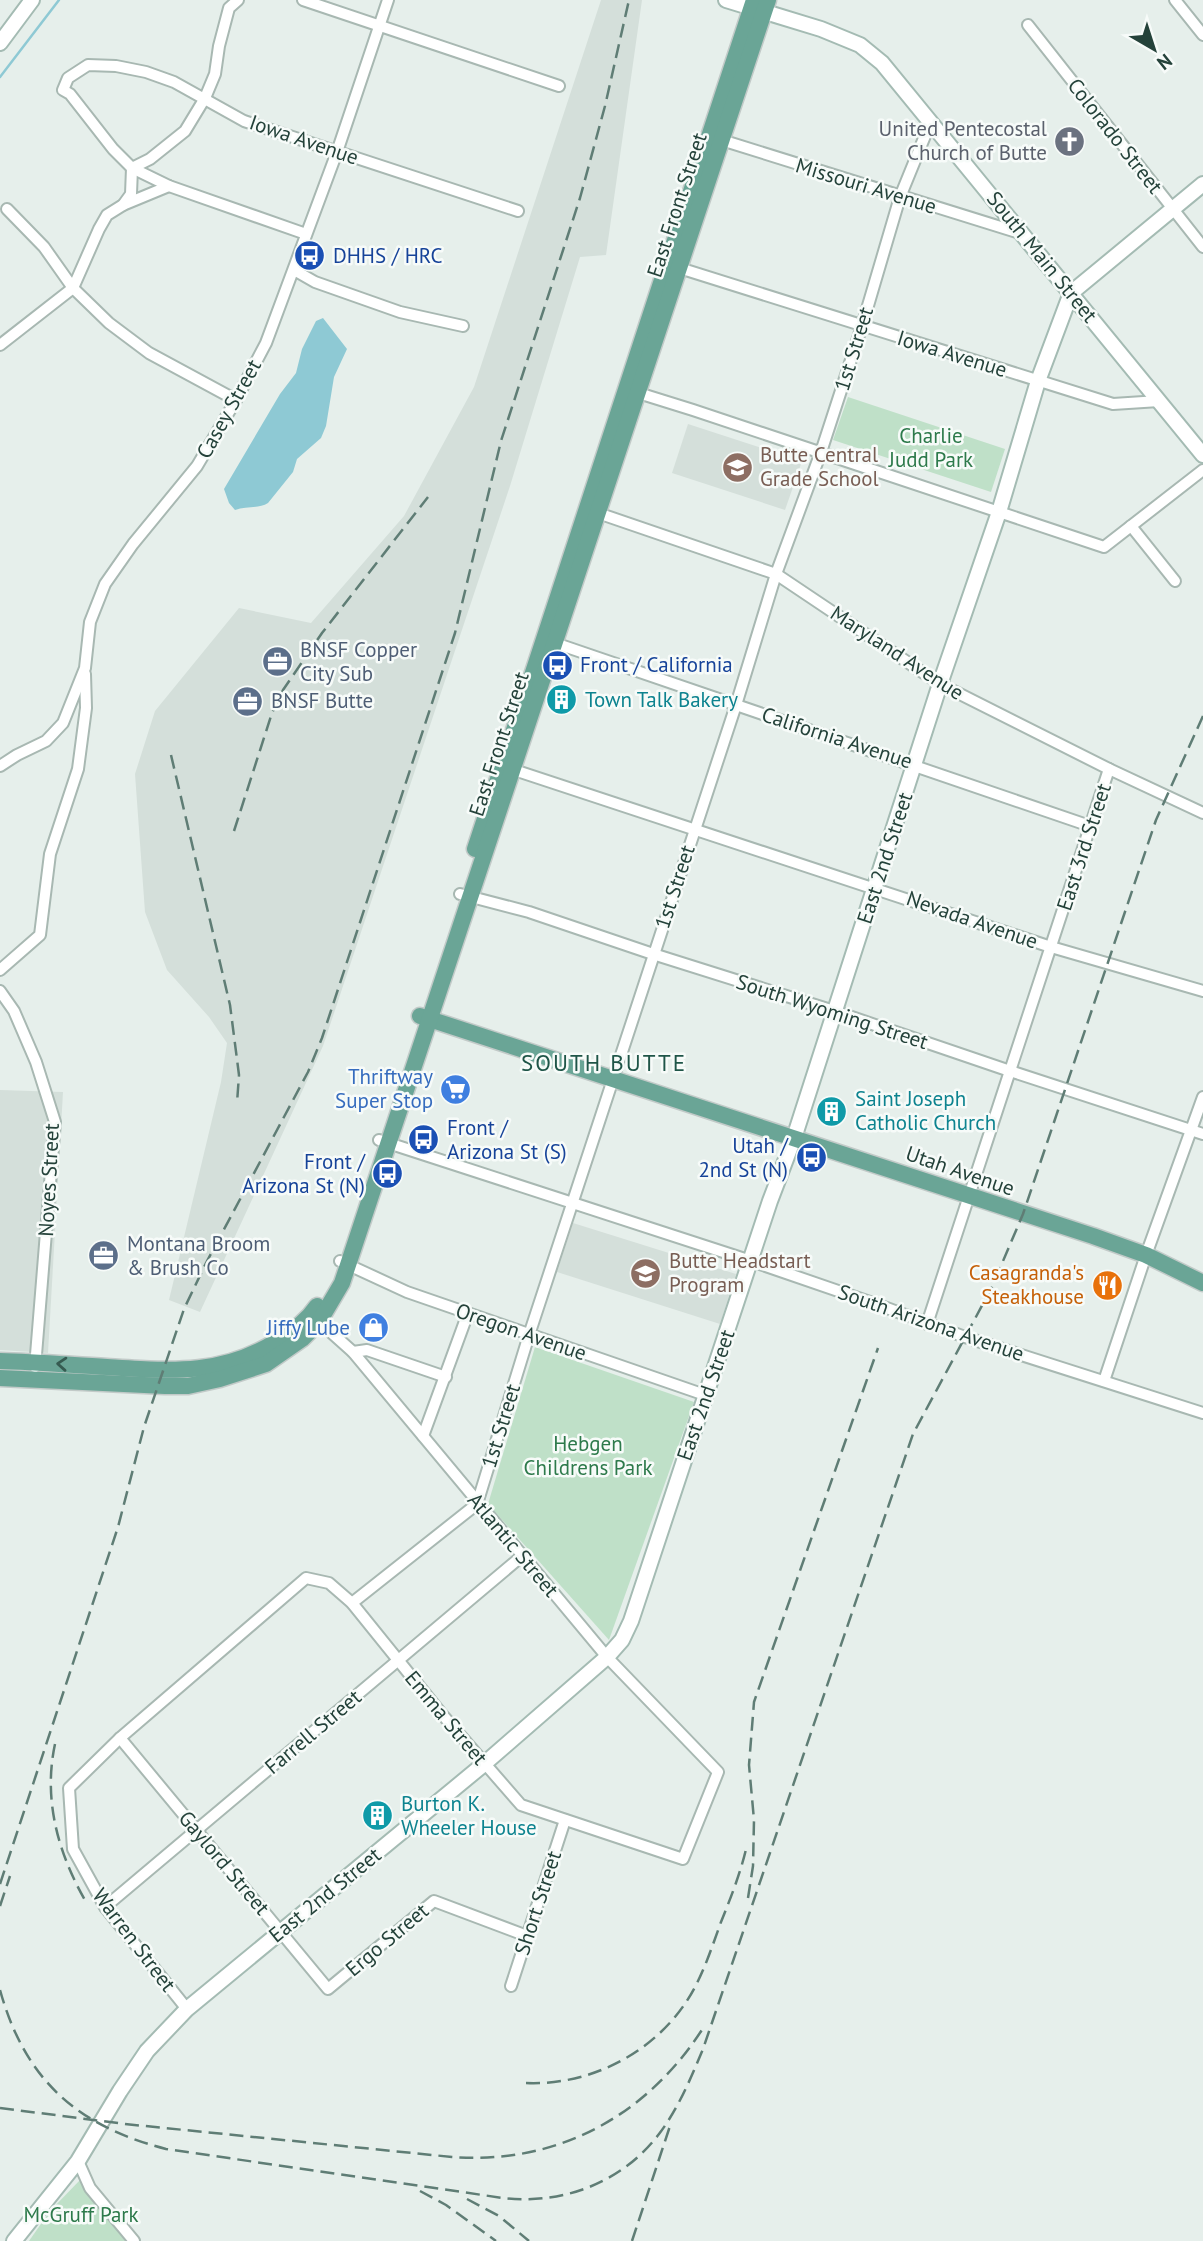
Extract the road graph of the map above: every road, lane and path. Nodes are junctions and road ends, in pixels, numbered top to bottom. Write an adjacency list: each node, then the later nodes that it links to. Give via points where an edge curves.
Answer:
1 (32, 0): 11 (street)
2 (238, 0): 13 (street, via 229,8)
3 (303, 0): 8 (street)
4 (388, 0): 8 (street, Casey Street)
5 (726, 0): 7 (street, South Main Street)
6 (1175, 0): 10 (street)
7 (759, 5): 14 (street, South Main Street, via 860,45 882,63); 15 (main road, East Front Street)
8 (380, 25): 12 (street); 16 (street, Casey Street)
9 (1028, 25): 23 (street, Colorado Street)
10 (1203, 35)
11 (0, 43)
12 (559, 86)
13 (205, 98): 16 (street, Iowa Avenue, via 244,121); 17 (street, via 185,131); 17 (street, Iowa Avenue, via 174,82 116,66 88,65 68,78 63,90)
14 (931, 121): 20 (street, 1st Street); 26 (street, South Main Street)
15 (715, 138): 20 (street, Missouri Avenue); 28 (main road, East Front Street)
16 (337, 152): 24 (street, Iowa Avenue); 25 (street, Casey Street)
17 (132, 168): 19 (street); 21 (street, via 131,194)
18 (1203, 184): 23 (street)
19 (169, 186): 21 (street); 25 (street)
20 (900, 197): 26 (street, Missouri Avenue); 33 (street, 1st Street)
21 (123, 205): 30 (street, via 107,215)
22 (7, 209): 30 (street, via 44,247)
23 (1172, 209): 27 (street, Colorado Street); 31 (street)
24 (518, 211)
25 (306, 234): 29 (street, Casey Street)
26 (1023, 234): 31 (street, South Main Street)
27 (1203, 247)
28 (673, 266): 33 (street, Iowa Avenue); 36 (main road, East Front Street)
29 (294, 270): 32 (street, via 400,312); 37 (street, Casey Street, via 266,343)
30 (74, 288): 34 (street); 37 (street, via 109,323 149,353)
31 (1071, 293): 35 (street, East 2nd Street); 38 (street, South Main Street)
32 (463, 326)
33 (862, 326): 35 (street, Iowa Avenue); 39 (street, 1st Street)
34 (0, 345)
35 (1038, 381): 38 (street, Iowa Avenue, via 1114,404); 43 (street, East 2nd Street)
36 (632, 391): 39 (street); 42 (main road, East Front Street)
37 (236, 400): 48 (street, Casey Street, via 197,466 106,584 90,622)
38 (1159, 401): 40 (street, South Main Street)
39 (821, 452): 43 (street); 45 (street, 1st Street)
40 (1203, 455)
41 (1203, 470): 44 (street)
42 (592, 511): 45 (street, Maryland Avenue); 47 (main road, East Front Street)
43 (999, 512): 44 (street, via 1104,547); 49 (street, East 2nd Street)
44 (1131, 526): 46 (street)
45 (776, 574): 49 (street, Maryland Avenue); 50 (street, 1st Street)
46 (1175, 580)
47 (549, 641): 50 (street, California Avenue); 53 (main road, East Front Street)
48 (85, 668): 52 (street, Casey Street, via 63,723 46,741); 62 (street, via 86,708 78,769 50,854 40,935)
49 (940, 684): 51 (street, East 2nd Street); 54 (street, Maryland Avenue)
50 (736, 705): 51 (street, California Avenue); 57 (street, 1st Street)
51 (916, 765): 56 (street, California Avenue); 58 (street, East 2nd Street)
52 (0, 766)
53 (508, 768): 57 (street, Nevada Avenue); 59 (main road, East Front Street)
54 (1109, 769): 55 (street, Maryland Avenue); 56 (street, East 3rd Street)
55 (1203, 813)
56 (1090, 826): 60 (street, East 3rd Street)
57 (694, 830): 58 (street, Nevada Avenue); 61 (street, 1st Street)
58 (875, 888): 60 (street, Nevada Avenue); 65 (street, East 2nd Street)
59 (465, 896): 61 (street, South Wyoming Street, via 529,912); 66 (main road, East Front Street)
60 (1051, 947): 64 (street, Nevada Avenue); 67 (street, East 3rd Street)
61 (653, 954): 65 (street, South Wyoming Street); 68 (street, 1st Street)
62 (0, 970)
63 (0, 991): 86 (street, Noyes Street, via 36,1062 55,1122)
64 (1203, 991)
65 (834, 1011): 67 (street, South Wyoming Street); 72 (street, East 2nd Street)
66 (425, 1018): 68 (main road, Utah Avenue); 73 (main road, East Front Street)
67 (1010, 1071): 70 (street, South Wyoming Street); 74 (street, East 3rd Street)
68 (613, 1079): 72 (main road, Utah Avenue); 75 (street, 1st Street)
69 (1203, 1097): 70 (street)
70 (1191, 1130): 71 (street, South Wyoming Street); 76 (street)
71 (1203, 1134)
72 (794, 1138): 74 (main road, Utah Avenue); 77 (street, East 2nd Street)
73 (384, 1142): 75 (street, South Arizona Avenue); 78 (main road, East Front Street)
74 (970, 1196): 76 (main road, Utah Avenue); 82 (street, East 3rd Street)
75 (572, 1202): 77 (street, South Arizona Avenue); 83 (street, 1st Street)
76 (1146, 1255): 79 (main road, Utah Avenue); 91 (street)
77 (751, 1261): 82 (street, South Arizona Avenue); 93 (street, East 2nd Street)
78 (344, 1263): 80 (street, Oregon Avenue); 81 (main road, East Front Street, via 332,1303)
79 (1203, 1283)
80 (468, 1313): 83 (street, Oregon Avenue); 88 (street)
81 (315, 1318): 84 (street, Atlantic Street); 87 (main road, East Front Street, via 260,1352 218,1367); 92 (main road, East Front Street, via 302,1339 266,1364 220,1379 188,1386)
82 (927, 1324): 91 (street, South Arizona Avenue)
83 (529, 1335): 93 (street, Oregon Avenue); 96 (street, 1st Street)
84 (353, 1352): 88 (street, via 367,1350); 95 (street, Atlantic Street)
85 (0, 1361): 86 (main road)
86 (36, 1362): 87 (main road, one-way to 86); 90 (street, Noyes Street)
87 (154, 1370): 92 (main road, via 101,1374)
88 (446, 1377): 95 (street)
89 (0, 1378): 90 (main road, East Front Street)
90 (34, 1380): 92 (main road, East Front Street)
91 (1104, 1381): 94 (street, South Arizona Avenue)
92 (93, 1384)
93 (705, 1395): 99 (street, East 2nd Street, via 631,1621)
94 (1203, 1413)
95 (423, 1436): 96 (street, Atlantic Street)
96 (477, 1504): 97 (street, Atlantic Street); 98 (street)
97 (522, 1556): 99 (street, Atlantic Street); 100 (street, Farrell Street)
98 (352, 1603): 100 (street, Emma Street); 101 (street, Emma Street, via 329,1583 306,1578)
99 (607, 1657): 102 (street, East 2nd Street); 105 (street, Atlantic Street, via 718,1772)
100 (398, 1660): 102 (street, Emma Street); 104 (street, Farrell Street)
101 (120, 1738): 104 (street, Gaylord Street); 106 (street, Warren Street, via 69,1788 73,1849)
102 (484, 1764): 103 (street, Emma Street, via 521,1805); 107 (street, East 2nd Street)
103 (565, 1820): 105 (street, Emma Street); 108 (street, Short Street)
104 (196, 1830): 106 (street, Farrell Street); 107 (street, Gaylord Street)
105 (683, 1859)
106 (105, 1907): 111 (street, Warren Street)
107 (280, 1932): 110 (street, Gaylord Street); 111 (street, East 2nd Street)
108 (527, 1936): 109 (street, Short Street); 110 (street, Ergo Street, via 433,1901)
109 (511, 1986)
110 (328, 1989)
111 (187, 2008): 112 (street, East 2nd Street, via 147,2050)
112 (78, 2161): 113 (street, East 2nd Street); 114 (street, via 90,2188)
113 (14, 2241)
114 (134, 2241)

